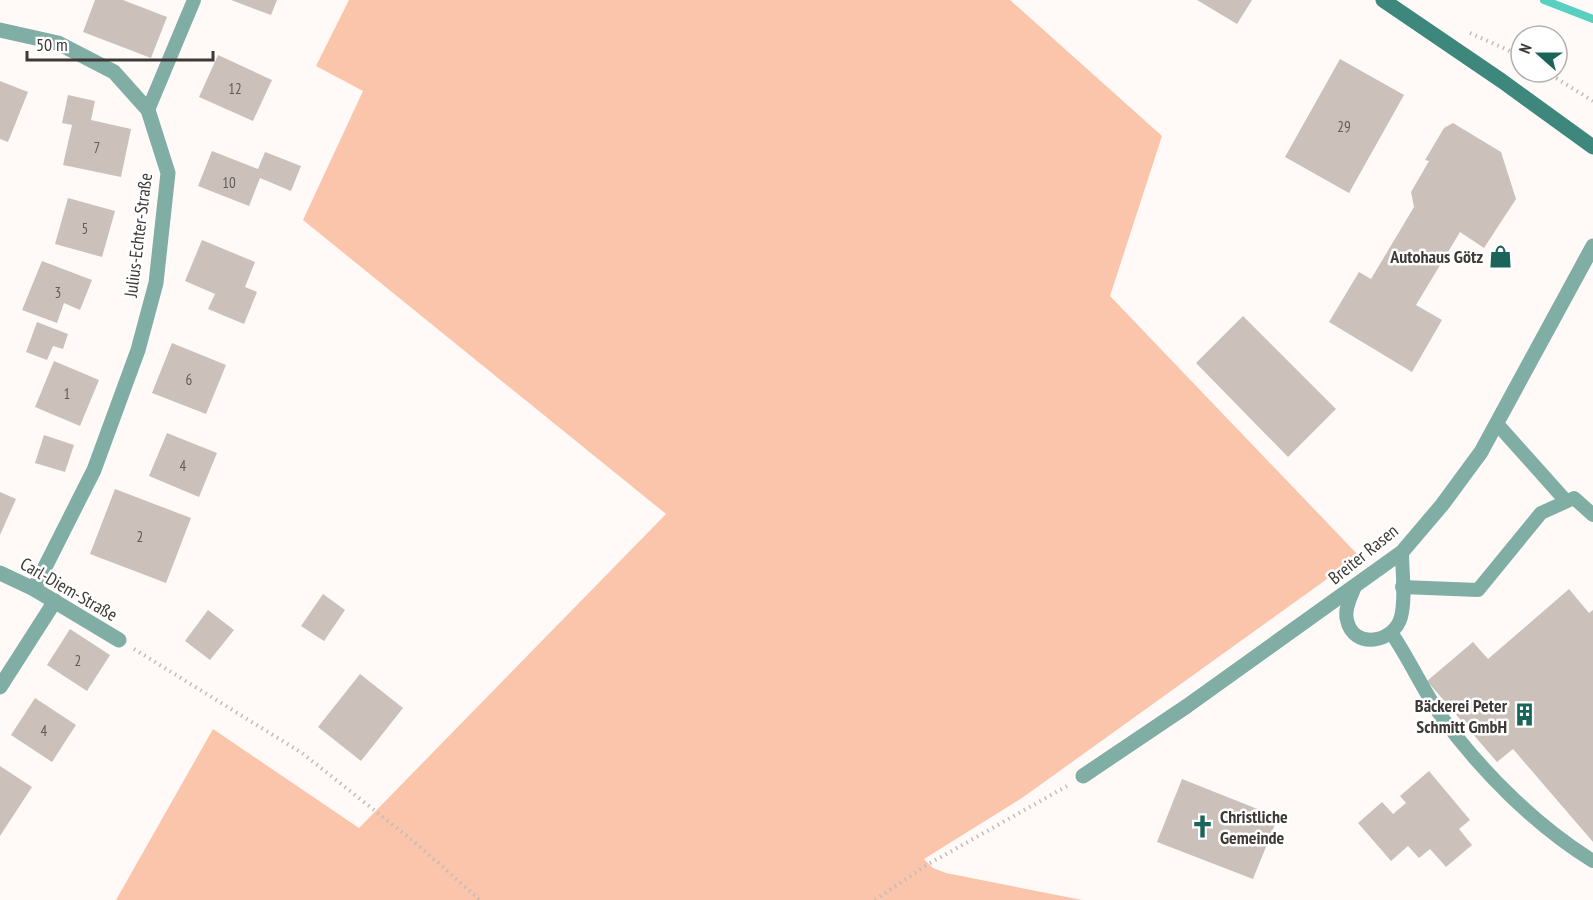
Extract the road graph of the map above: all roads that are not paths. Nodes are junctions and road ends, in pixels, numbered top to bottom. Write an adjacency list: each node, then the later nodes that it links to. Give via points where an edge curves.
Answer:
1 (194, 0): 4 (lane)
2 (1383, 0): 5 (street)
3 (0, 30): 4 (street, Julius-Echter-Straße, via 58,43 114,72)
4 (148, 110): 13 (street, Julius-Echter-Straße, via 168,173 156,283 138,350 94,471)
5 (1593, 147)
6 (1593, 246): 7 (street, Breiter Rasen)
7 (1498, 425): 8 (lane); 10 (street, Breiter Rasen, via 1442,505)
8 (1566, 501): 9 (lane, via 1574,498); 12 (lane, via 1541,513 1478,590)
9 (1593, 515)
10 (1402, 552): 12 (lane); 14 (street, Breiter Rasen)
11 (0, 573): 13 (street, Carl-Diem-Straße)
12 (1402, 587): 16 (lane, via 1400,620)
13 (34, 589): 15 (street, Carl-Diem-Straße)
14 (1354, 589): 16 (lane, via 1346,620 1351,631 1377,641); 19 (street, Breiter Rasen)
15 (55, 602): 17 (street, Carl-Diem-Straße); 18 (street)
16 (1392, 634): 20 (lane, via 1442,717 1498,782 1565,843)
17 (119, 640)
18 (0, 687)
19 (1083, 776)
20 (1593, 861)

